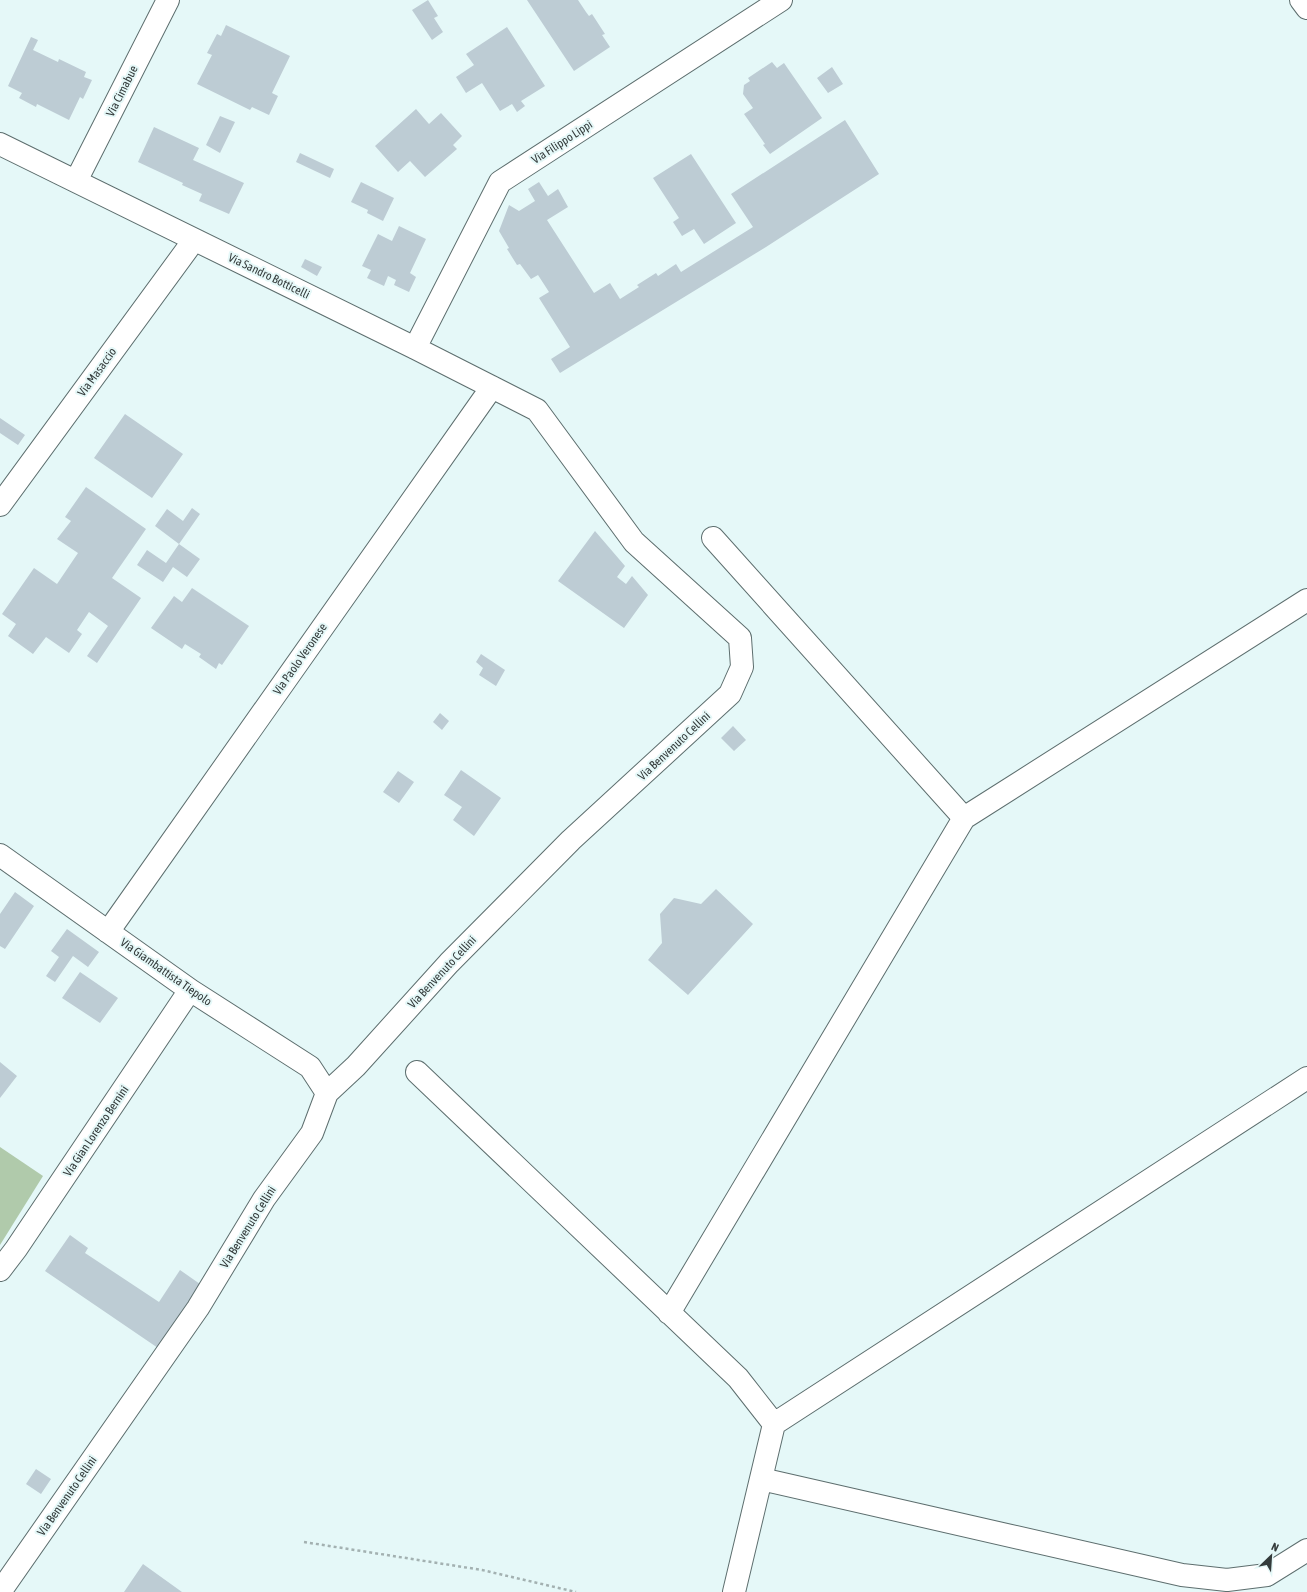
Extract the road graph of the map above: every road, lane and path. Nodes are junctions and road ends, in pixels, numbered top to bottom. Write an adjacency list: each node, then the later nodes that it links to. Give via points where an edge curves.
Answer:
1 (168, 0): 6 (street, Via Cimabue)
2 (781, 0): 8 (street, Via Filippo Lippi, via 500,182)
3 (1301, 0): 4 (street)
4 (1307, 8)
5 (0, 144): 6 (street, Via Sandro Botticelli)
6 (76, 181): 7 (street, Via Sandro Botticelli)
7 (194, 240): 8 (street, Via Sandro Botticelli); 11 (street, Via Masaccio)
8 (415, 348): 9 (street, Via Sandro Botticelli)
9 (492, 387): 10 (street, Via Sandro Botticelli); 16 (street, Via Paolo Veronese)
10 (537, 410): 20 (street, Via Benvenuto Cellini, via 634,542 740,638 742,667 730,694 570,840 449,963 356,1066)
11 (0, 505)
12 (713, 538): 14 (street)
13 (1307, 600): 14 (street)
14 (964, 818): 22 (street)
15 (0, 855): 16 (street, Via Giambattista Tiepolo)
16 (108, 932): 17 (street, Via Giambattista Tiepolo)
17 (190, 990): 20 (street, Via Giambattista Tiepolo, via 310,1067); 21 (street, Via Gian Lorenzo Bernini)
18 (417, 1072): 22 (street)
19 (1307, 1078): 23 (street)
20 (327, 1093): 27 (street, Via Benvenuto Cellini, via 312,1133 264,1199 198,1308)
21 (0, 1270)
22 (669, 1313): 23 (street, via 738,1378)
23 (774, 1424): 24 (street)
24 (761, 1479): 26 (street, via 1182,1575 1227,1580 1267,1575); 29 (street)
25 (304, 1542): 28 (path, via 482,1570)
26 (1307, 1550)
27 (0, 1592)
28 (576, 1592)
29 (734, 1592)

